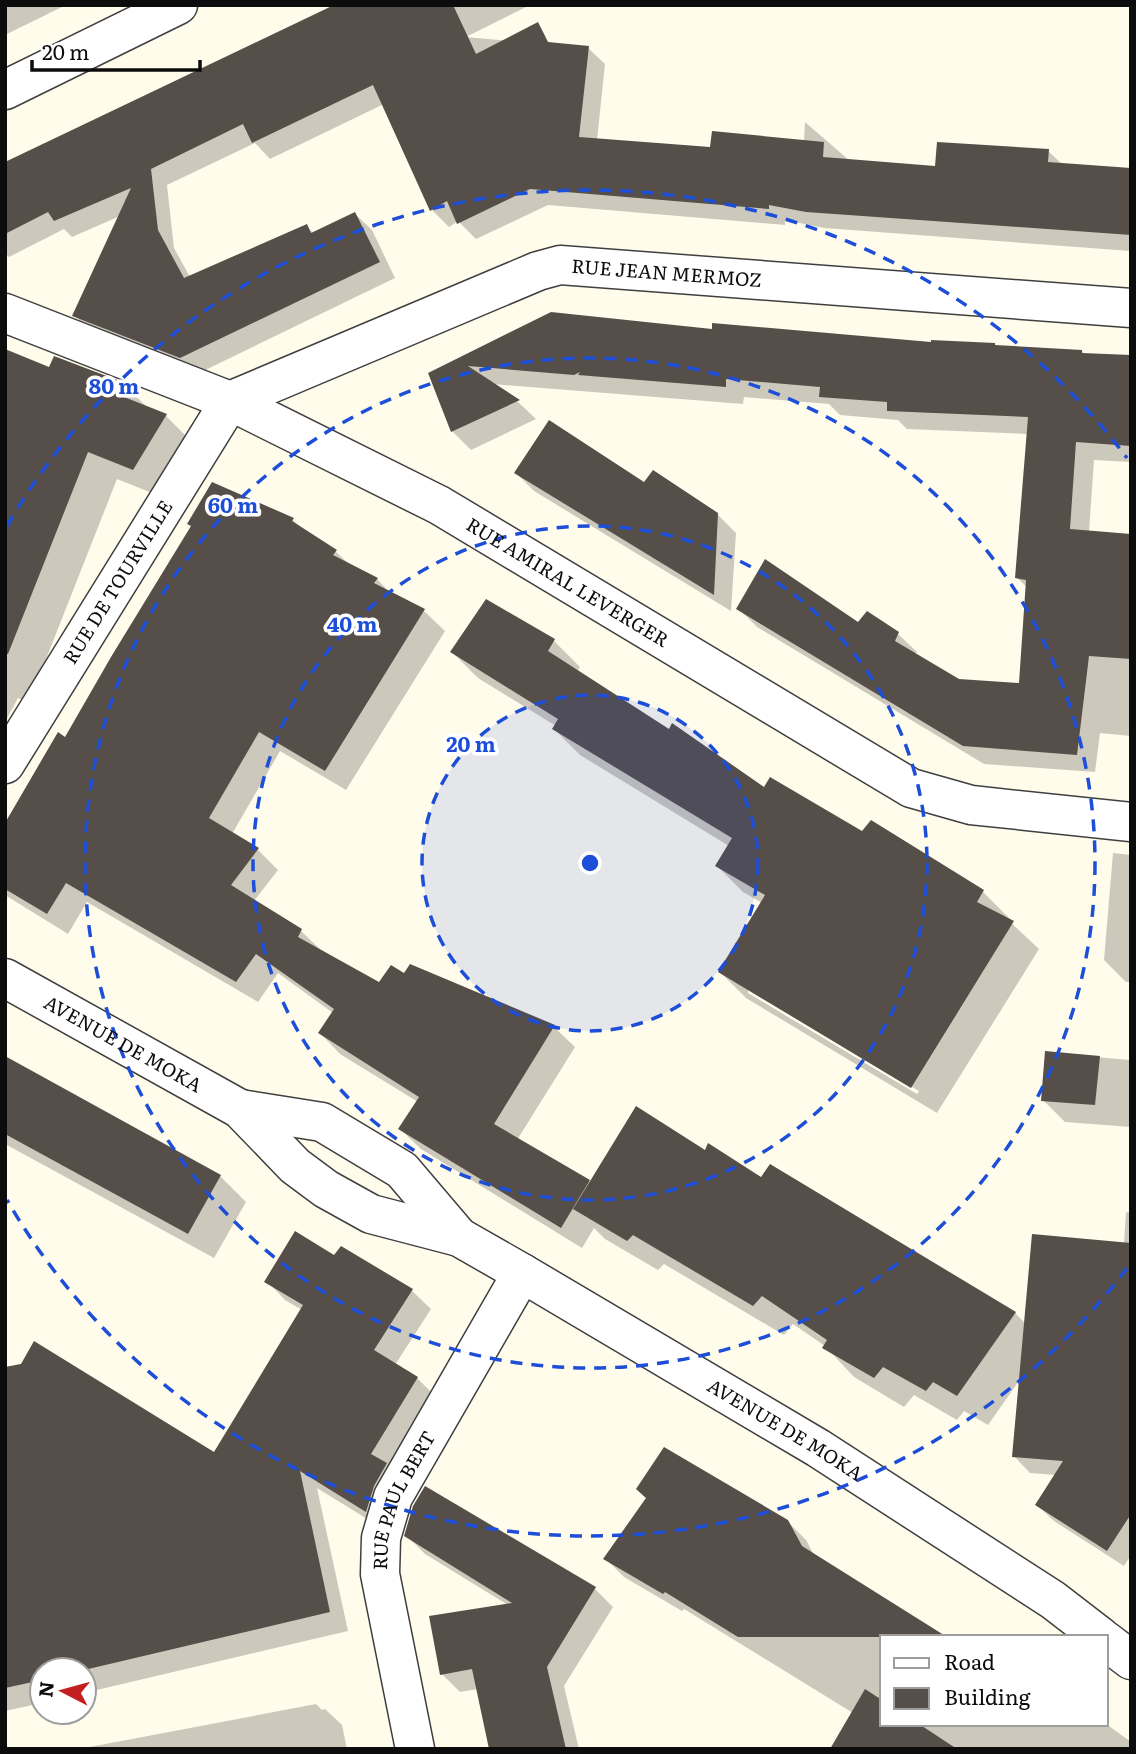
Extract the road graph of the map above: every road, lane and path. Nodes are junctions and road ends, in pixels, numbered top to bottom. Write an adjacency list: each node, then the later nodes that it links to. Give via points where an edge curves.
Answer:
1 (178, 5): 2 (street)
2 (5, 90)
3 (1131, 308): 5 (street, RUE JEAN MERMOZ, via 560,265)
4 (5, 313): 5 (street, RUE AMIRAL LEVERGER)
5 (230, 401): 6 (street, RUE DE TOURVILLE); 7 (street, RUE AMIRAL LEVERGER, via 439,505 911,788 971,805)
6 (5, 764)
7 (1131, 822)
8 (5, 978): 9 (street, AVENUE DE MOKA)
9 (240, 1109): 10 (street, AVENUE DE MOKA, via 295,1166 326,1189 371,1214); 10 (street, AVENUE DE MOKA, via 322,1122 402,1170)
10 (459, 1237): 11 (street, AVENUE DE MOKA)
11 (522, 1273): 12 (street, AVENUE DE MOKA, via 818,1448 1053,1600); 15 (street, RUE PAUL BERT, via 393,1497 381,1538 380,1574)
12 (1098, 1635)
13 (1108, 1643): 14 (street)
14 (1131, 1660)
15 (415, 1749)

